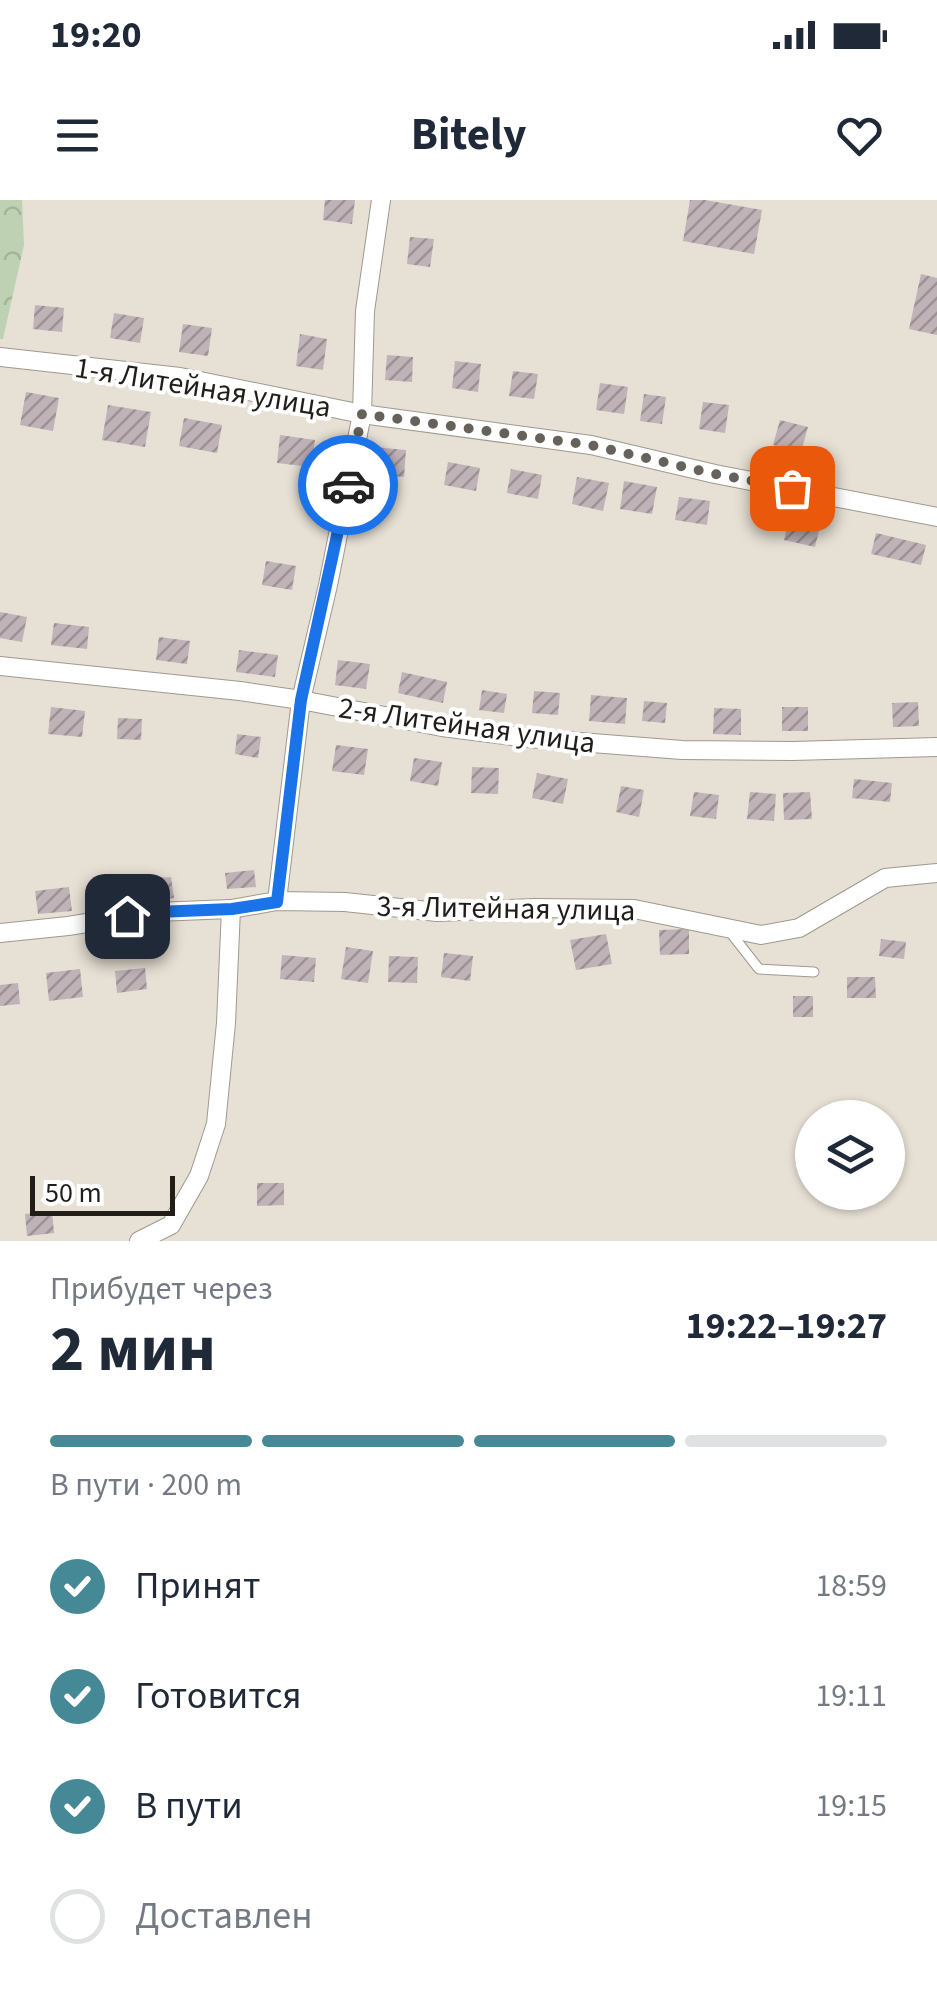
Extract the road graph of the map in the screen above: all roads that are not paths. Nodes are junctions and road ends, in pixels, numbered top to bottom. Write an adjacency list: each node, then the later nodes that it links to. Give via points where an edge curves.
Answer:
1 (380, 200): 3 (street, via 365,312)
2 (0, 357): 3 (street, 1-я Литейная улица, via 180,377)
3 (362, 414): 4 (street, 1-я Литейная улица, via 590,445); 6 (street)
4 (937, 516)
5 (0, 666): 6 (street, 2-я Литейная улица)
6 (301, 700): 7 (street, 2-я Литейная улица, via 459,729 682,750); 9 (street)
7 (937, 748)
8 (937, 872): 11 (street, 3-я Литейная улица, via 885,878 799,928 762,935)
9 (277, 902): 10 (street, 3-я Литейная улица); 11 (street, 3-я Литейная улица, via 437,912 634,908)
10 (232, 909): 12 (street, 3-я Литейная улица); 14 (street, via 216,1124 199,1176 171,1225)
11 (725, 926): 13 (lane, via 759,968)
12 (0, 933)
13 (814, 972)
14 (139, 1241)

